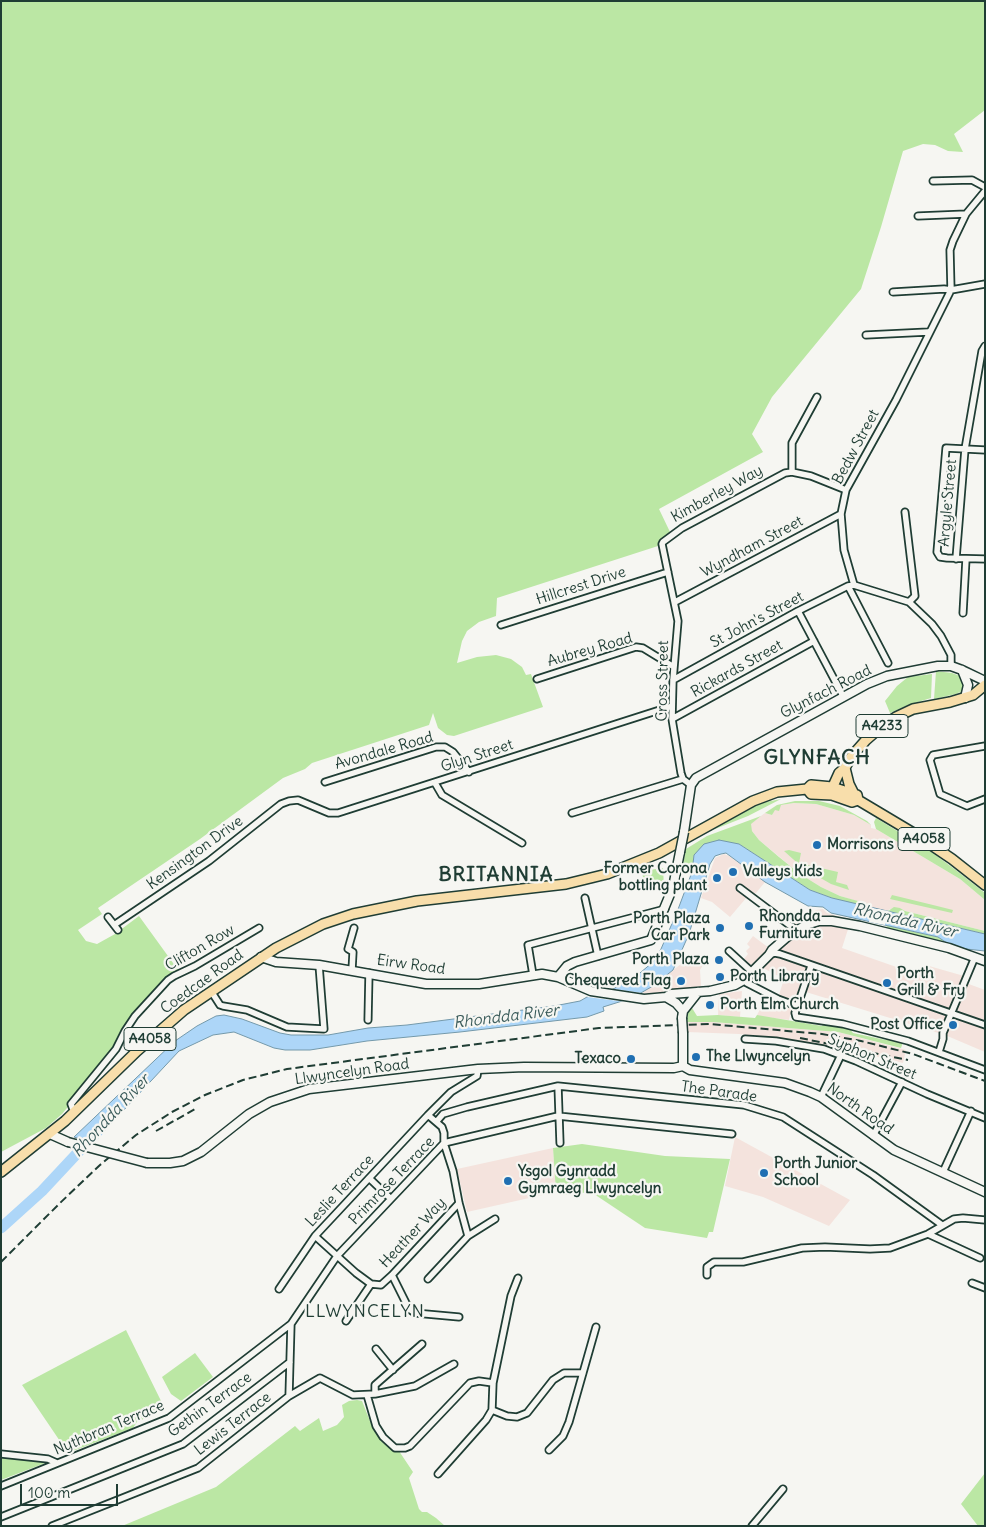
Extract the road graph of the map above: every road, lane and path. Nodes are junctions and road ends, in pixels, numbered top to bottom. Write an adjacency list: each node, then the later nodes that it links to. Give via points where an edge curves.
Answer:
1 (933, 181): 2 (street, via 972,180)
2 (985, 187)
3 (985, 191): 4 (street)
4 (966, 214): 5 (street); 7 (street, via 950,250)
5 (918, 216)
6 (985, 284): 7 (street)
7 (951, 290): 8 (street); 9 (street, Bedw Street)
8 (893, 292)
9 (928, 332): 10 (street); 16 (street, Bedw Street, via 896,400)
10 (866, 335)
11 (985, 346): 13 (street, Argyle Street)
12 (818, 397): 15 (street, via 792,443)
13 (965, 449): 14 (street); 19 (street, Argyle Street); 19 (street, via 946,448 940,510 937,552 940,557)
14 (985, 450)
15 (792, 472): 16 (street); 22 (street, Kimberley Way, via 777,475 672,533 662,544)
16 (846, 490): 18 (street, Bedw Street)
17 (905, 512): 25 (street, via 915,596)
18 (841, 514): 23 (street, Bedw Street); 24 (street, Wyndham Street)
19 (956, 559): 20 (street)
20 (966, 559): 21 (street); 27 (street)
21 (985, 559)
22 (668, 572): 24 (street, Kimberley Way); 28 (street, Hillcrest Drive)
23 (851, 586): 25 (street); 26 (street, St John's Street); 30 (street, Bedw Street)
24 (676, 602): 32 (street, Cross Street, via 678,621)
25 (910, 602): 31 (street, via 941,636 951,656)
26 (798, 611): 29 (street); 35 (street, St John's Street)
27 (963, 613)
28 (501, 625)
29 (814, 642): 37 (street); 40 (street, Rickards Street)
30 (888, 663)
31 (952, 666): 33 (main road, Glynfach Road); 37 (main road, Glynfach Road, via 887,676)
32 (674, 667): 34 (street, Aubrey Road, via 643,648 636,648); 35 (street, Cross Street)
33 (962, 670): 36 (main road, Glynfach Road); 38 (main road, via 968,685)
34 (537, 679)
35 (673, 680): 39 (street, Cross Street)
36 (985, 683): 38 (main road, A4233)
37 (844, 696): 47 (main road, Glynfach Road, via 696,778)
38 (965, 698): 42 (main road, A4233, via 913,709 896,717 866,740 851,757)
39 (672, 706): 40 (street, Cross Street); 43 (street, Glyn Street)
40 (672, 719): 44 (street, Cross Street)
41 (985, 746): 51 (street, via 933,756 930,760 940,794 967,806)
42 (846, 771): 48 (main road, A4233, via 839,773); 49 (main road, via 848,784)
43 (469, 772): 45 (street, Avondale Road, via 453,752 445,747 436,747); 46 (street, Glyn Street)
44 (683, 779): 47 (street); 52 (street)
45 (324, 782)
46 (435, 783): 50 (street, Glyn Street, via 338,813); 53 (street, via 442,795)
47 (691, 786): 57 (main road, bridge, via 673,887)
48 (833, 792): 49 (main road, A4058, via 852,802); 65 (main road, A4058, via 811,785 807,789 777,792 753,801 658,853 607,874 557,885 377,908 323,924)
49 (856, 797): 54 (main road, A4058, via 952,859)
50 (289, 800): 58 (street, Kensington Drive, via 116,928)
51 (985, 800)
52 (572, 813)
53 (522, 843)
54 (985, 885)
55 (740, 888): 62 (street)
56 (585, 898): 61 (street)
57 (665, 910): 61 (street); 66 (main road, via 651,940)
58 (108, 917)
59 (259, 928): 95 (street, Clifton Row, via 168,980 135,1016 116,1049 71,1104)
60 (354, 928): 71 (street, via 348,949 353,952)
61 (591, 928): 66 (street); 74 (street, via 528,945)
62 (796, 930): 64 (main road); 67 (main road, via 812,923 832,921)
63 (729, 951): 72 (street)
64 (770, 955): 70 (street, via 780,954); 72 (main road)
65 (261, 956): 69 (main road, Eirw Road, via 276,962); 77 (main road, Coedcae Road / A4058)
66 (598, 956): 75 (main road, via 567,966)
67 (975, 957): 68 (main road); 81 (street)
68 (985, 961)
69 (319, 965): 71 (main road, Eirw Road); 77 (street, via 324,1029 287,1027 247,1010 220,1005)
70 (811, 966): 80 (street); 81 (street)
71 (352, 970): 73 (main road, Eirw Road)
72 (752, 972): 76 (main road)
73 (369, 973): 74 (main road, Eirw Road, via 426,984 479,984); 83 (street)
74 (533, 975): 75 (main road, Eirw Road)
75 (558, 977): 79 (main road, Eirw Road, via 591,991 637,998)
76 (744, 980): 78 (main road, Eirw Road, via 732,987); 80 (street)
77 (211, 992): 95 (main road, Coedcae Road / A4058, via 161,1029)
78 (698, 992): 79 (main road, Eirw Road); 82 (main road)
79 (666, 997): 82 (main road, via 676,1003)
80 (797, 1006): 86 (street, via 796,1017 842,1024)
81 (951, 1013): 84 (street); 86 (street)
82 (683, 1014): 88 (main road, bridge)
83 (368, 1020)
84 (985, 1025)
85 (745, 1039): 87 (street, Syphon Street, via 802,1045)
86 (938, 1052): 90 (street)
87 (841, 1055): 91 (street, Syphon Street); 93 (street)
88 (683, 1066): 89 (main road, Llwyncelyn Road); 93 (main road, North Road, via 690,1070 785,1083)
89 (478, 1069): 96 (street, Leslie Terrace, via 477,1076 451,1092); 100 (main road, Llwyncelyn Road, bridge, via 309,1089 292,1094 249,1114 201,1152 170,1163 147,1163 68,1142)
90 (985, 1070)
91 (902, 1082): 94 (street, Syphon Street); 102 (street)
92 (558, 1086): 97 (street); 99 (street, via 467,1107 443,1114); 113 (street, The Parade, via 744,1105 783,1117 866,1170)
93 (820, 1097): 102 (main road, North Road)
94 (971, 1111): 98 (street, Syphon Street); 106 (street)
95 (74, 1112): 100 (main road, Coedcae Road / A4058)
96 (428, 1115): 99 (street); 107 (street, Leslie Terrace)
97 (558, 1116): 101 (street, Primrose Terrace); 103 (street, Primrose Terrace); 104 (street)
98 (985, 1118)
99 (437, 1121): 103 (street, via 444,1133)
100 (50, 1134): 105 (main road, A4058)
101 (732, 1134)
102 (873, 1136): 106 (main road, North Road, via 894,1150)
103 (444, 1143): 109 (street, Primrose Terrace); 110 (street)
104 (560, 1143)
105 (1, 1172)
106 (943, 1172): 108 (main road, North Road)
107 (369, 1178): 109 (street); 115 (street, Leslie Terrace)
108 (985, 1192)
109 (391, 1198): 117 (street, Primrose Terrace)
110 (459, 1203): 116 (street); 119 (street, Heather Way)
111 (495, 1219): 116 (street)
112 (985, 1220): 113 (street, via 954,1219)
113 (942, 1225): 114 (street)
114 (928, 1234): 118 (street); 120 (street, via 890,1248 802,1248 743,1262 714,1262 707,1267)
115 (315, 1236): 117 (street, Heather Way); 126 (street, Leslie Terrace)
116 (468, 1236): 122 (street)
117 (337, 1256): 124 (street, Heather Way); 129 (street, Primrose Terrace)
118 (980, 1258)
119 (392, 1275): 124 (street, Heather Way, via 381,1284); 127 (street, via 415,1314)
120 (707, 1275)
121 (518, 1278): 137 (street, via 511,1296)
122 (428, 1279)
123 (972, 1283): 125 (street)
124 (371, 1284): 128 (street)
125 (985, 1288)
126 (279, 1289)
127 (459, 1317)
128 (346, 1321)
129 (291, 1324): 133 (street); 144 (street, Nythbran Terrace, via 169,1418)
130 (596, 1327): 136 (street)
131 (422, 1344): 135 (street)
132 (376, 1349): 135 (street)
133 (290, 1362): 140 (street); 148 (street, Gethin Terrace, via 184,1444)
134 (454, 1364): 138 (street, via 415,1386)
135 (393, 1370): 138 (street, via 376,1385)
136 (583, 1373): 141 (street, via 564,1373 554,1380 527,1413 517,1417); 142 (street, via 563,1436)
137 (493, 1383): 139 (street, via 470,1383 405,1448 395,1448 383,1437 376,1426); 141 (street)
138 (375, 1394): 139 (street)
139 (368, 1395): 140 (street, Lewis Terrace, via 353,1395 320,1378)
140 (288, 1396): 149 (street, Lewis Terrace, via 198,1468)
141 (492, 1410): 145 (street)
142 (549, 1450)
143 (1, 1454): 144 (street, via 48,1459)
144 (57, 1463): 146 (street, Nythbran Terrace)
145 (438, 1474)
146 (1, 1486)
147 (783, 1489): 150 (street)
148 (1, 1517)
149 (52, 1526)
150 (752, 1526)

